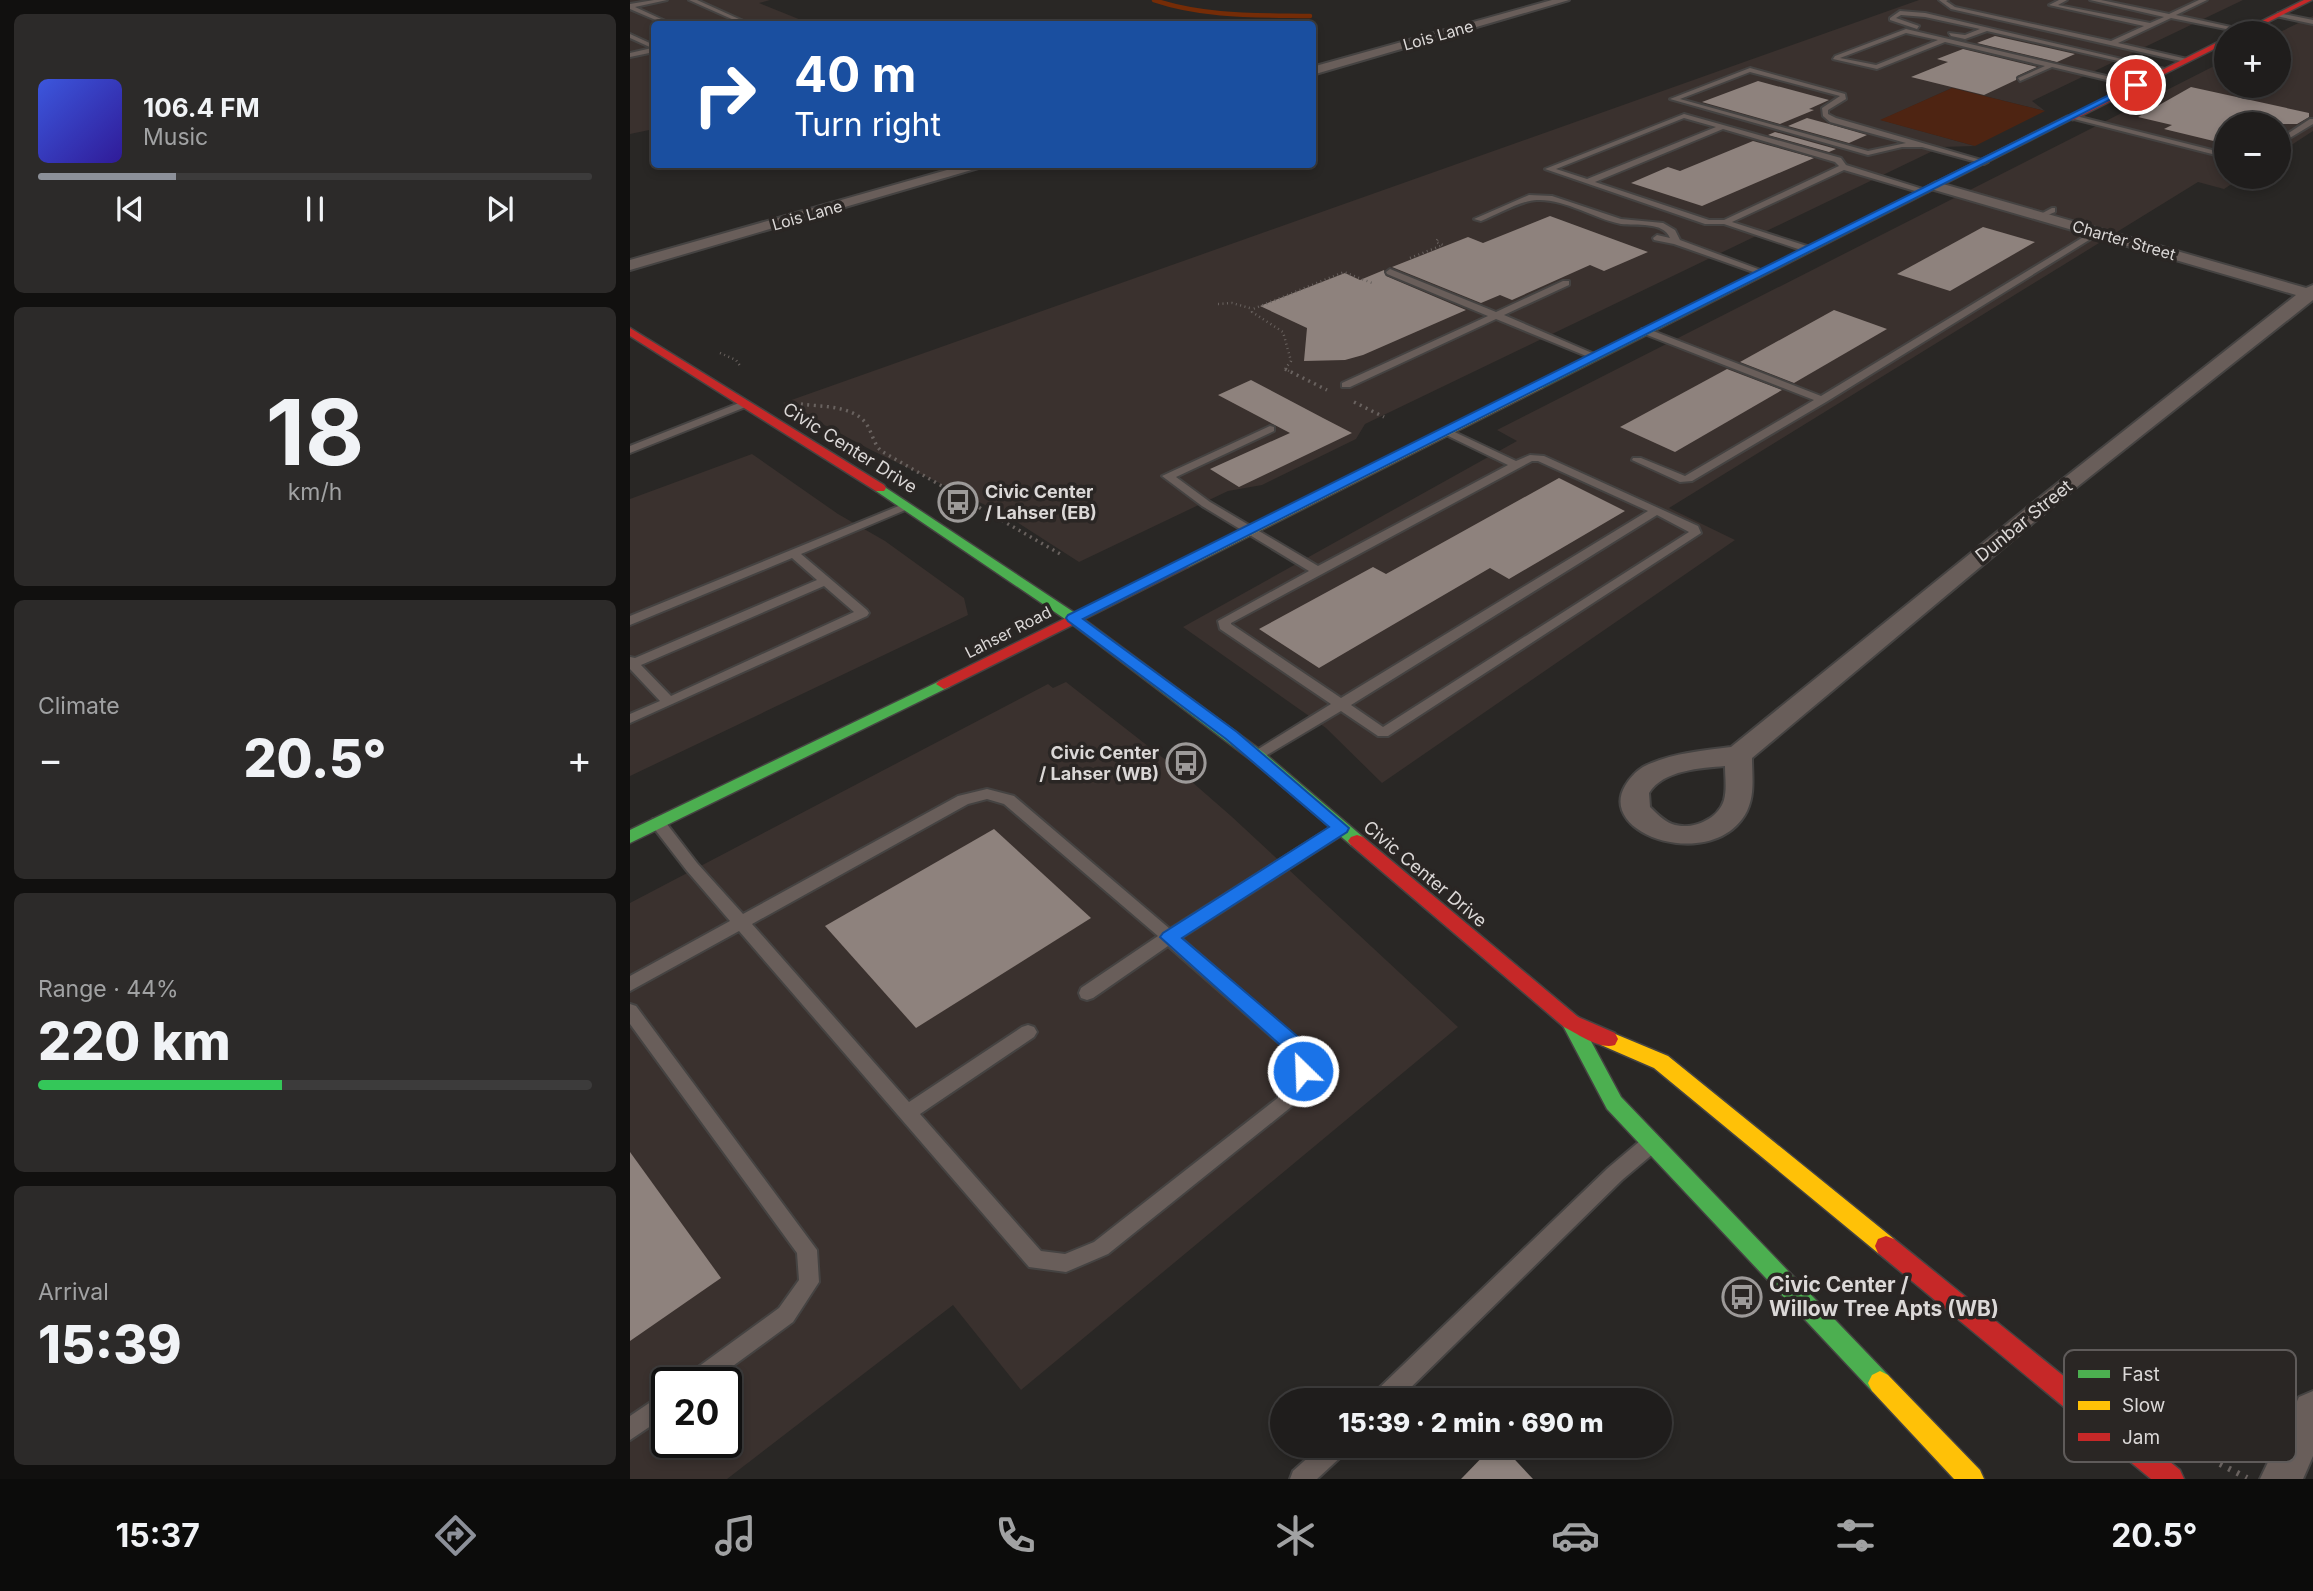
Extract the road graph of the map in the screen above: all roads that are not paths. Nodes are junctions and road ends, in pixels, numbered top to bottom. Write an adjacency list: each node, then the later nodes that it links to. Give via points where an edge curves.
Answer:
1 (664, 0): 9 (lane)
2 (692, 0): 13 (lane)
3 (1564, 0): 28 (street, Lois Lane)
4 (1945, 0): 21 (lane, via 1941,1 1953,8)
5 (2064, 0): 16 (lane, via 2052,5)
6 (2093, 0): 11 (lane)
7 (2204, 0): 11 (lane)
8 (2308, 0): 10 (main road)
9 (630, 7): 12 (lane)
10 (2278, 15): 14 (main road); 15 (lane)
11 (2170, 16): 16 (lane); 17 (lane)
12 (662, 21)
13 (740, 21)
14 (2266, 21)
15 (2313, 22)
16 (2150, 25): 21 (lane)
17 (2214, 26)
18 (1986, 29): 18 (lane, via 1908,13 1892,19 1965,37); 29 (lane)
19 (630, 36): 23 (lane)
20 (1945, 40): 20 (lane, via 1906,31 1836,59 1877,67); 27 (lane)
21 (2112, 43): 26 (lane)
22 (2214, 46): 26 (main road, Lahser Road)
23 (651, 47)
24 (651, 50): 25 (lane)
25 (630, 55)
26 (2185, 60): 29 (main road, Lahser Road)
27 (2052, 65): 30 (lane); 31 (lane)
28 (1316, 70)
29 (2166, 70): 31 (main road, Lahser Road)
30 (2020, 79)
31 (2136, 85): 32 (main road, Lahser Road)
32 (2072, 117): 37 (lane); 38 (main road, Lahser Road)
33 (2313, 121): 35 (lane)
34 (1723, 127): 39 (lane, via 1838,160); 41 (lane); 41 (lane, via 1684,116 1549,169)
35 (2291, 135)
36 (1923, 145): 36 (lane, via 1825,115 1824,109 1842,100 1843,94 1750,70 1674,99 1868,153); 38 (lane)
37 (2214, 152)
38 (1984, 162): 42 (main road, Lahser Road)
39 (1843, 167): 42 (lane); 45 (lane)
40 (971, 168): 51 (street, Lois Lane)
41 (1587, 182): 45 (lane, via 1709,222)
42 (1930, 188): 47 (street, Charter Street, via 2046,213); 50 (main road, Lahser Road)
43 (1478, 219): 44 (lane, via 1532,197 1552,198)
44 (1620, 221): 46 (lane); 49 (lane, via 1660,225 1672,232)
45 (1725, 222): 50 (lane)
46 (1637, 231)
47 (2098, 232): 55 (street, Charter Street); 61 (lane)
48 (1657, 238): 49 (lane)
49 (1676, 242): 53 (lane)
50 (1807, 249): 53 (main road, Lahser Road)
51 (630, 265)
52 (1390, 272): 56 (lane)
53 (1762, 272): 58 (main road, Lahser Road)
54 (1566, 283): 56 (lane)
55 (2312, 293): 82 (street, Dunbar Street, via 2051,498)
56 (1495, 316): 59 (lane); 60 (lane)
57 (630, 331): 62 (main road, Civic Center Drive)
58 (1645, 331): 59 (main road, Lahser Road); 61 (lane)
59 (1594, 356): 64 (main road, Lahser Road)
60 (1346, 385)
61 (1822, 400): 66 (lane, via 1688,480)
62 (744, 404): 65 (lane); 68 (main road, Civic Center Drive)
63 (1270, 429): 70 (lane, via 1168,475)
64 (1446, 431): 67 (lane); 70 (main road, Lahser Road)
65 (633, 446)
66 (1637, 460)
67 (1516, 465): 69 (lane, via 1540,458); 72 (lane)
68 (906, 506): 71 (lane); 74 (main road, Civic Center Drive)
69 (1656, 511): 80 (lane); 80 (lane, via 1694,528 1695,533 1383,733)
70 (1248, 531): 72 (lane); 74 (main road, Lahser Road)
71 (793, 553): 73 (lane); 75 (lane)
72 (1317, 571): 80 (lane, via 1224,621)
73 (825, 581): 76 (lane); 79 (lane, via 863,613)
74 (1073, 618): 83 (main road, Civic Center Drive); 84 (main road, Lahser Road)
75 (630, 621)
76 (631, 662): 77 (lane)
77 (644, 676): 78 (lane); 79 (lane)
78 (630, 682)
79 (669, 702): 81 (lane)
80 (1341, 705): 83 (lane)
81 (630, 719)
82 (1739, 755)
83 (1257, 756): 85 (main road, Civic Center Drive)
84 (658, 823): 86 (main road, Lahser Road); 87 (lane)
85 (1341, 828): 88 (lane); 92 (main road, Civic Center Drive)
86 (630, 837)
87 (742, 921): 88 (lane, via 963,800 987,794 1009,800); 89 (lane); 94 (lane)
88 (1169, 937): 90 (lane); 94 (lane, via 1297,1048 1303,1071 1290,1098 1101,1248 1066,1263 1036,1259)
89 (630, 985)
90 (1087, 993)
91 (630, 1010): 96 (lane, via 807,1250 809,1282 786,1315)
92 (1571, 1022): 95 (main road, Civic Center Drive, via 1614,1103); 98 (main road, Civic Center Drive, via 1661,1062)
93 (1028, 1032): 94 (lane)
94 (907, 1113)
95 (1651, 1144): 97 (lane); 107 (main road, Civic Center Drive)
96 (715, 1367)
97 (1395, 1388)
98 (2064, 1392)
99 (2313, 1411): 102 (street)
100 (651, 1414): 101 (lane)
101 (630, 1429)
102 (2296, 1447)
103 (1323, 1458): 106 (lane)
104 (2150, 1462): 108 (main road, Civic Center Drive)
105 (2289, 1462): 109 (street)
106 (1301, 1479)
107 (1971, 1479)
108 (2171, 1479)
109 (2281, 1479)

